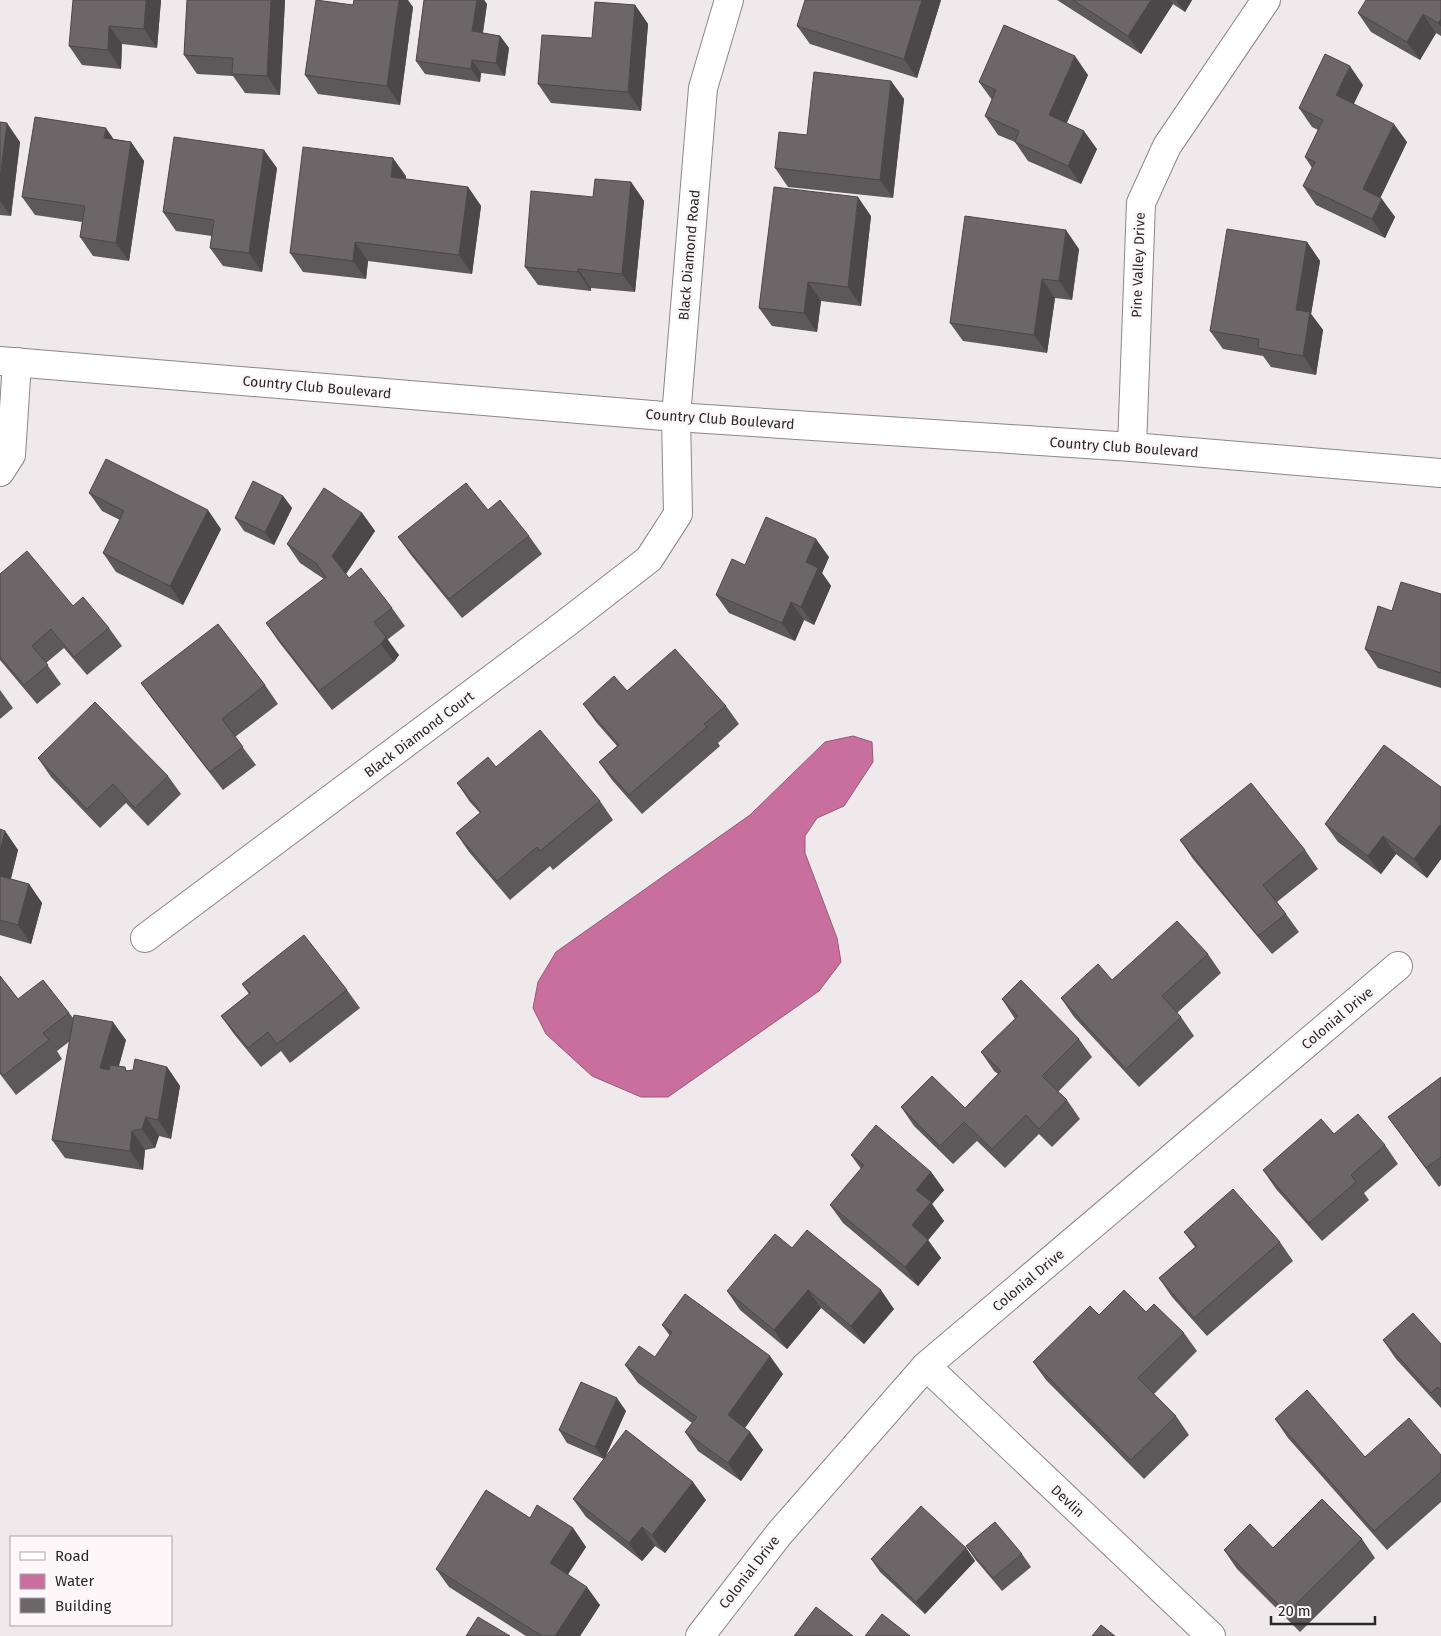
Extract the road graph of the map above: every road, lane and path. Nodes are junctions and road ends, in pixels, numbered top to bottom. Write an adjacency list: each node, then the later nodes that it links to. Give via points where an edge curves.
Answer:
1 (729, 0): 4 (street, Black Diamond Road, via 703,88)
2 (1266, 0): 5 (street, Pine Valley Drive, via 1167,146 1141,202)
3 (9, 361): 4 (street, Country Club Boulevard); 6 (street, via 11,455)
4 (676, 417): 5 (street, Country Club Boulevard); 8 (street, Black Diamond Road)
5 (1132, 447): 7 (street, Country Club Boulevard)
6 (0, 472)
7 (1441, 473)
8 (678, 514): 9 (street, Black Diamond Court, via 649,559)
9 (145, 938)
10 (1398, 966): 11 (street, Colonial Drive)
11 (926, 1366): 12 (street, Colonial Drive, via 779,1534); 13 (street, Devlin)
12 (700, 1636)
13 (1211, 1636)

